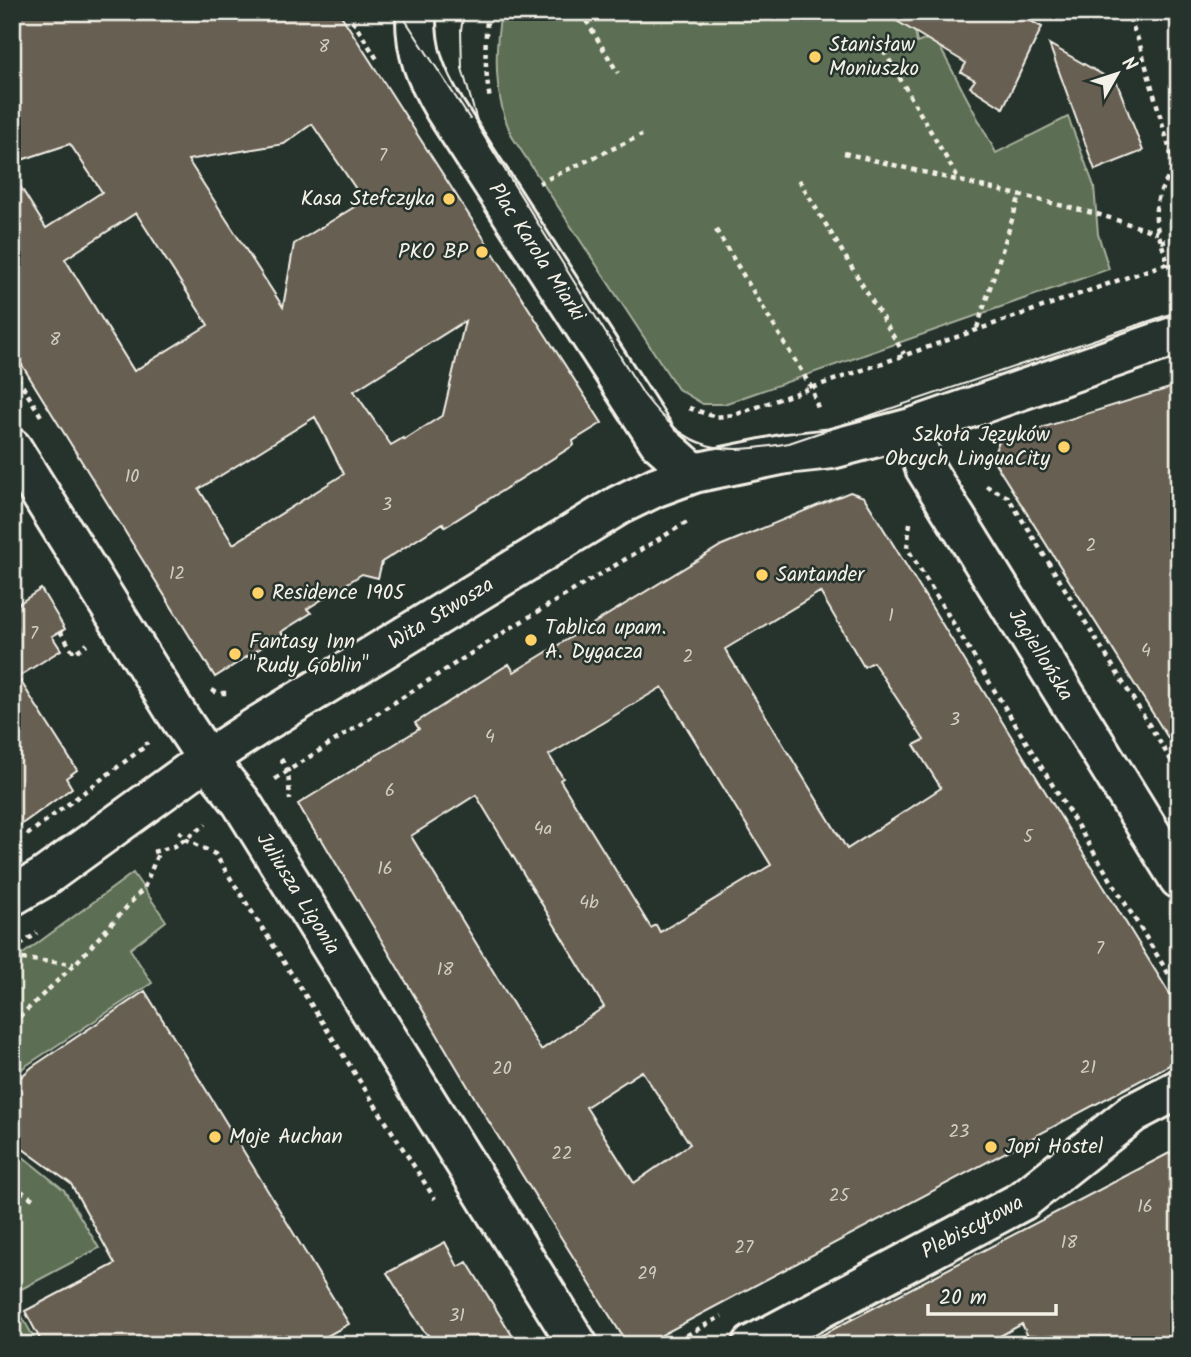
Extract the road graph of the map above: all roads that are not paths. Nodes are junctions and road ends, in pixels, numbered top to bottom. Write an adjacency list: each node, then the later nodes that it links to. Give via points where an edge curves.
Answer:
1 (416, 12): 5 (street, Plac Karola Miarki, via 420,59 445,110 659,442)
2 (1179, 335): 3 (street, Wita Stwosza)
3 (915, 427): 5 (street, Wita Stwosza, via 832,449); 7 (street, Jagiellońska, via 921,456 936,487)
4 (12, 448): 6 (street, Juliusza Ligonia)
5 (694, 473): 6 (street, Wita Stwosza, via 620,505)
6 (207, 759): 8 (street, Wita Stwosza); 10 (street, Juliusza Ligonia, via 241,802)
7 (1179, 879)
8 (12, 896)
9 (1179, 1089): 11 (street, Plebiscytowa, via 1133,1113 1022,1201)
10 (578, 1345)
11 (752, 1345)

